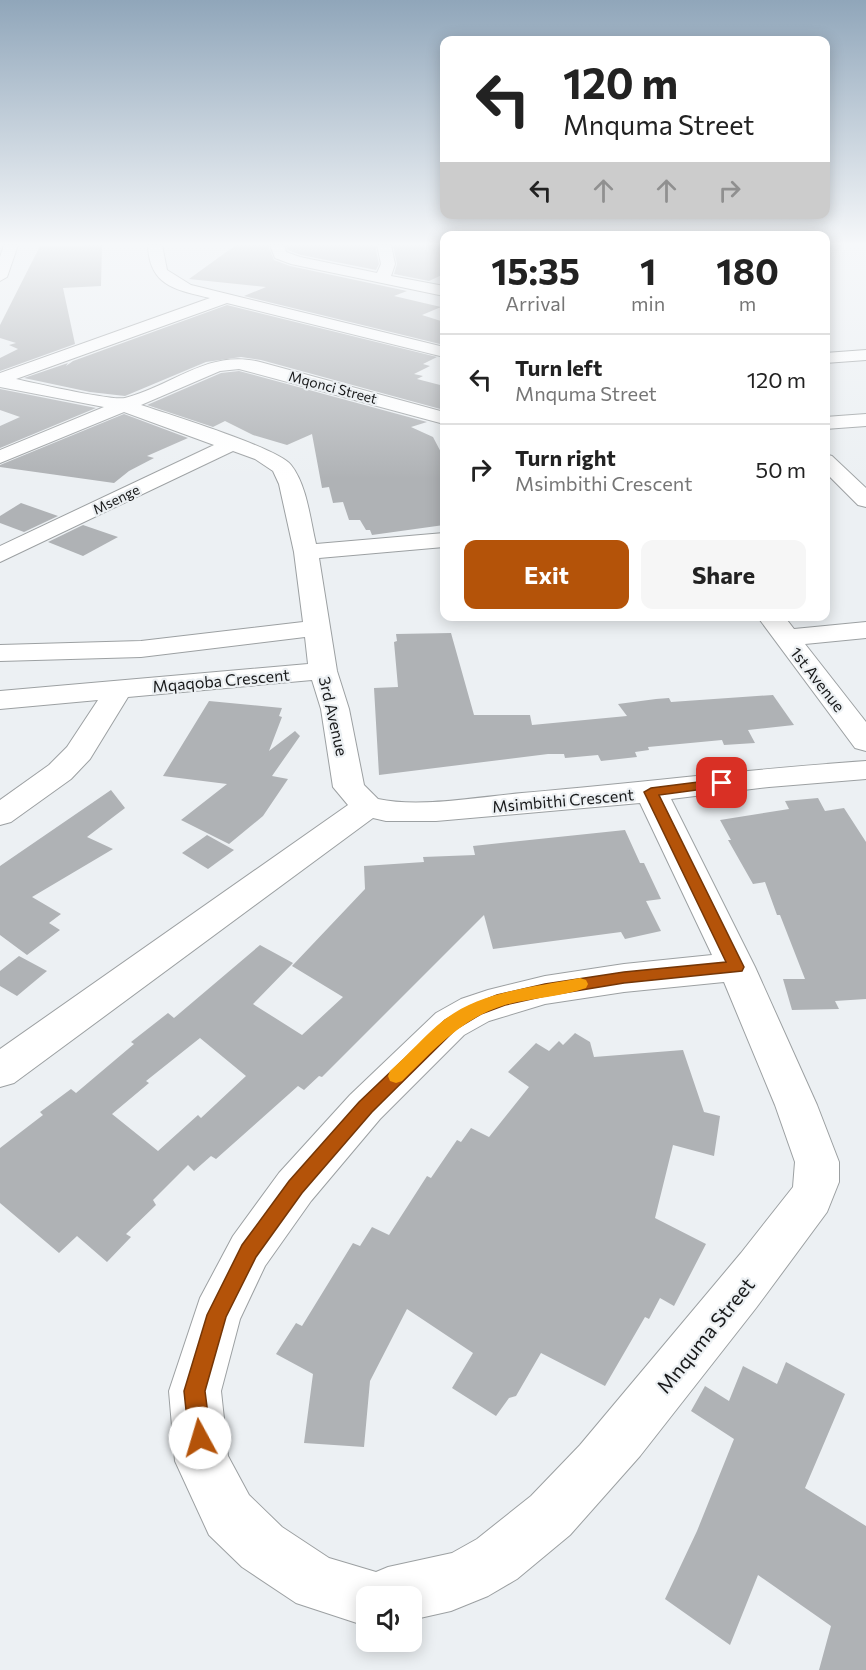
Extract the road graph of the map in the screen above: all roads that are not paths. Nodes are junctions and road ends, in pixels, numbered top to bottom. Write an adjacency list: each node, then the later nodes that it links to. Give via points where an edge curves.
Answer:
1 (158, 323): 6 (street)
2 (323, 323): 3 (street)
3 (440, 351)
4 (866, 354): 5 (street)
5 (830, 358)
6 (0, 381): 7 (street, 3rd Avenue)
7 (121, 404): 8 (street, Mqonci Street, via 217,366 239,364); 11 (street, 3rd Avenue); 12 (street)
8 (440, 417)
9 (866, 420): 10 (street)
10 (830, 423)
11 (232, 444): 16 (street, 3rd Avenue, via 275,462 286,472); 17 (street, Msenge)
12 (0, 456)
13 (830, 465): 14 (street)
14 (866, 500)
15 (440, 540): 16 (street)
16 (306, 552): 19 (street, 3rd Avenue)
17 (0, 555)
18 (778, 627): 20 (street); 25 (street, 1st Avenue)
19 (318, 628): 21 (street, via 141,649); 22 (street, 3rd Avenue)
20 (866, 630)
21 (0, 653)
22 (323, 671): 23 (street, Mqaqoba Crescent); 28 (street, 3rd Avenue, via 335,709 349,787)
23 (118, 690): 24 (street, Mqaqoba Crescent); 29 (street, via 79,753 60,772)
24 (0, 700)
25 (866, 742)
26 (866, 770): 27 (street, Msimbithi Crescent)
27 (651, 792): 28 (street, Msimbithi Crescent, via 436,811); 30 (street, Mnquma Street)
28 (367, 807): 31 (street)
29 (0, 814)
30 (736, 967): 32 (street, Mnquma Street, via 817,1162 817,1182 811,1198 667,1382 549,1515 516,1546 465,1578); 33 (street, via 545,990 502,1000 450,1024 365,1107 296,1187 249,1251 217,1315 195,1391 202,1461 228,1515 262,1547 316,1583)
31 (0, 1071)
32 (422, 1588)
33 (356, 1594)

